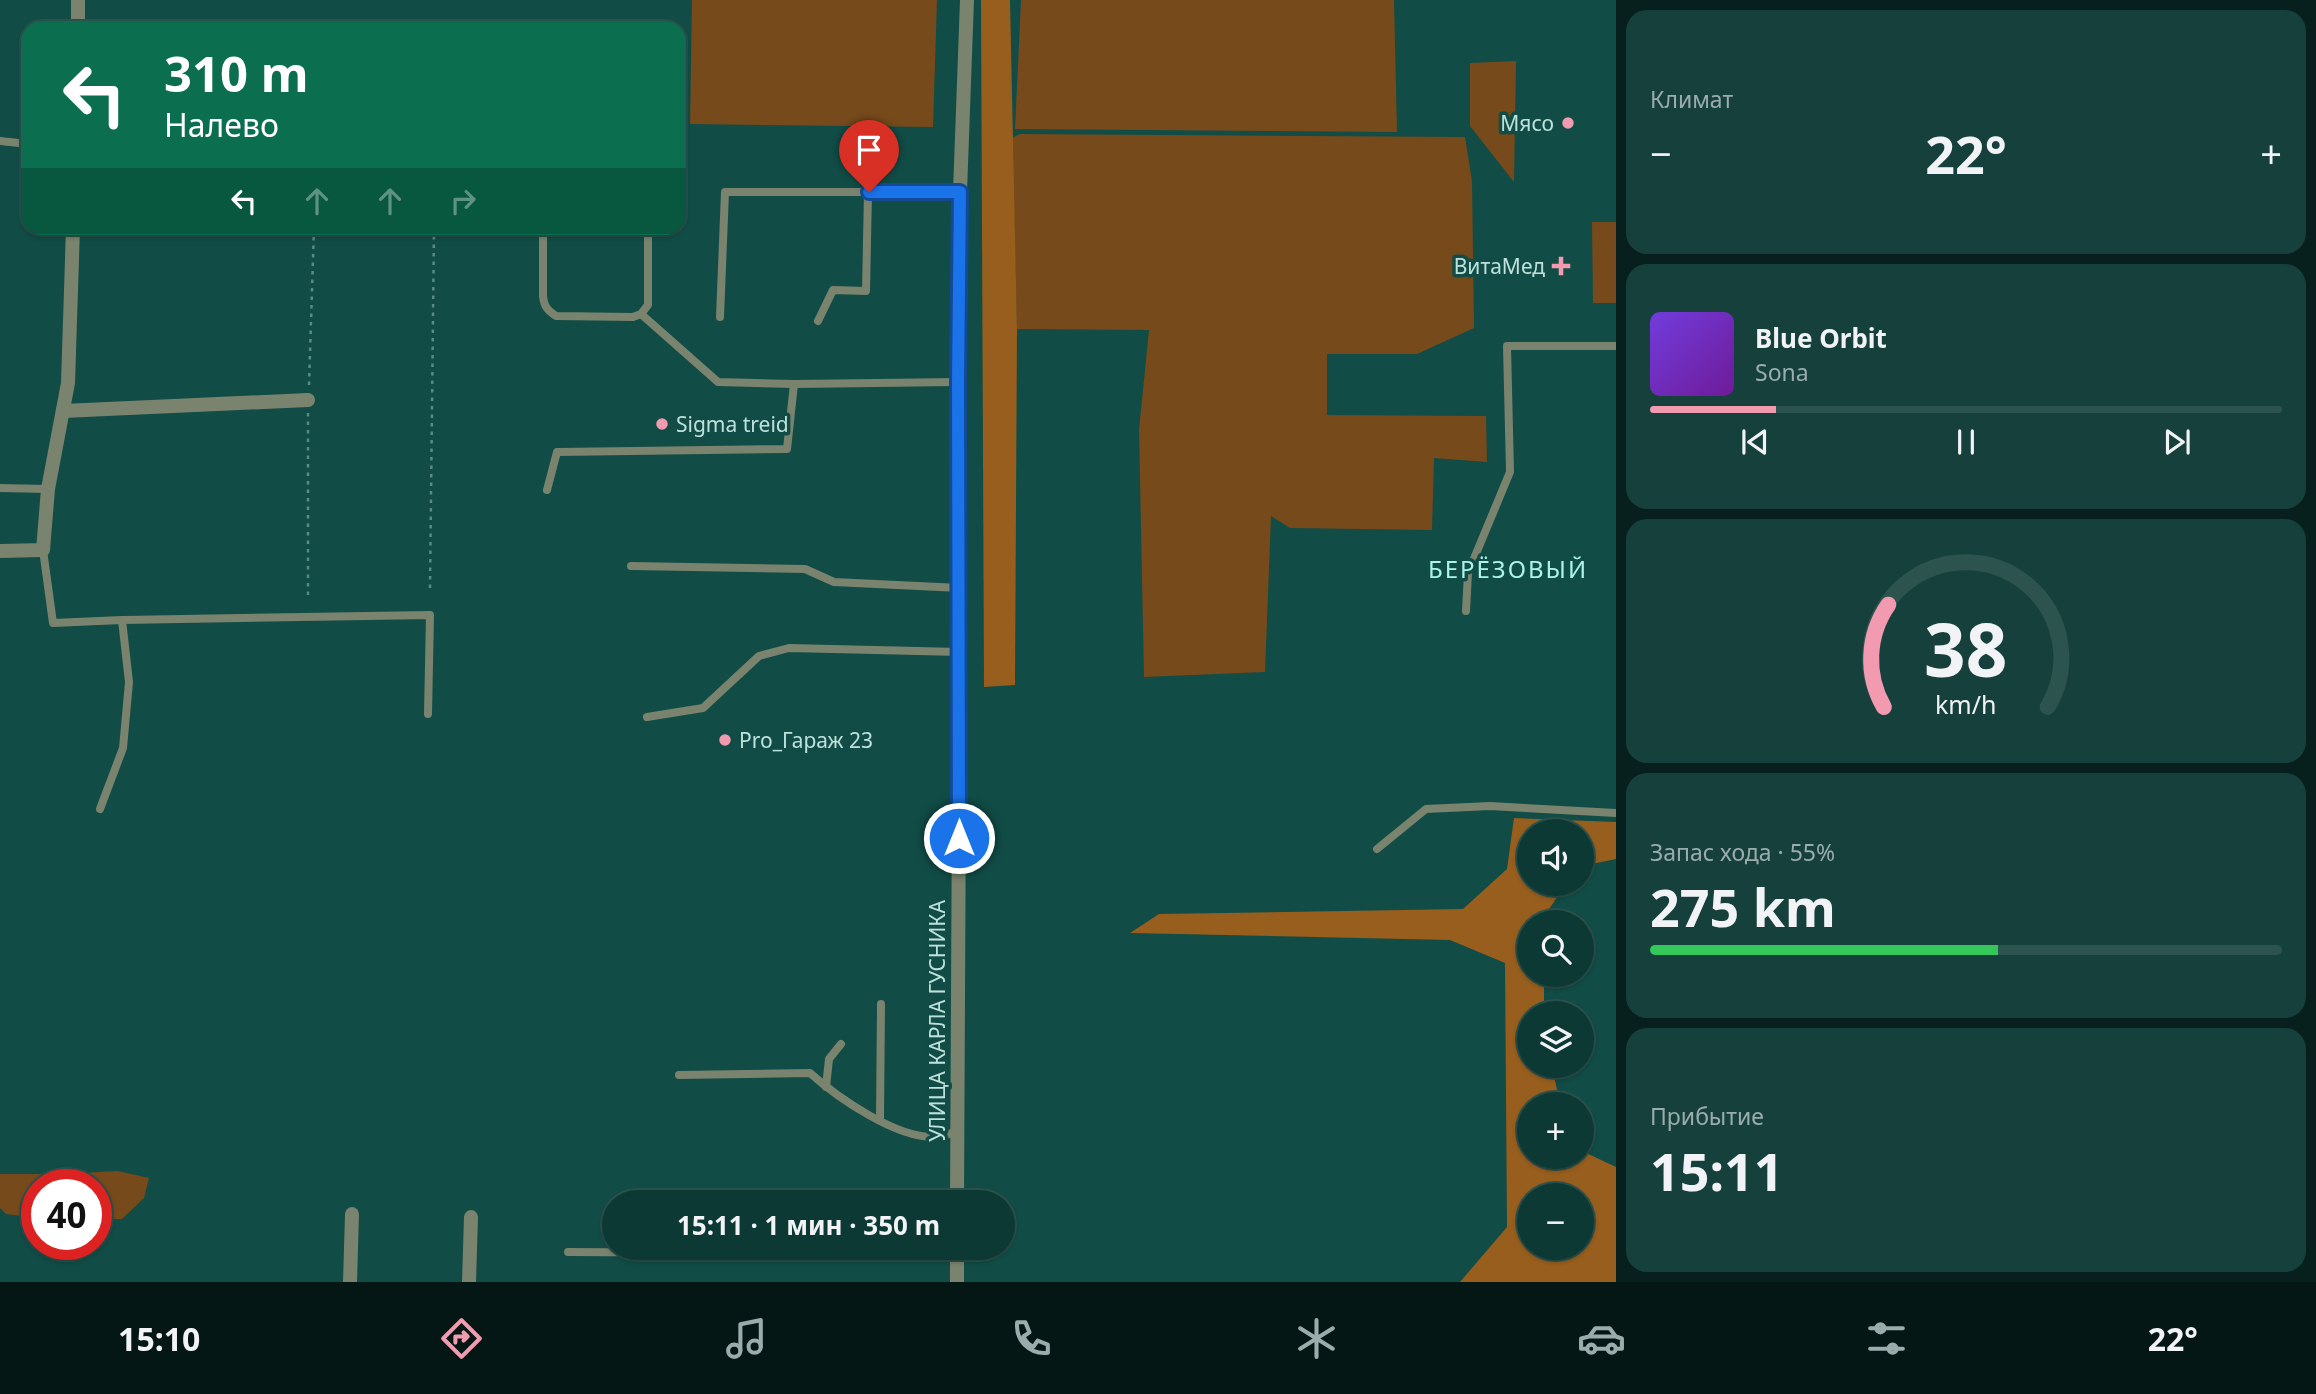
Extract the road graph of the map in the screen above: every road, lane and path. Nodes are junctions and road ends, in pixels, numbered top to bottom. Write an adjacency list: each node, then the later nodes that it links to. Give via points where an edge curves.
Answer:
1 (78, 0): 3 (street)
2 (967, 0): 7 (street, УЛИЦА КАРЛА ГУСНИКА)
3 (78, 21)
4 (0, 141): 5 (lane)
5 (21, 143)
6 (869, 192): 7 (lane); 13 (lane, via 725,192); 14 (lane, via 866,291 833,290)
7 (960, 192): 16 (street, УЛИЦА КАРЛА ГУСНИКА)
8 (73, 235): 19 (street, via 68,383)
9 (434, 235): 27 (path)
10 (648, 235): 12 (lane, via 648,305)
11 (543, 237): 12 (lane, via 542,296 548,311 556,316)
12 (641, 314): 17 (lane, via 718,382)
13 (720, 317)
14 (818, 321)
15 (1616, 346): 28 (lane, via 1507,346 1510,472 1468,573)
16 (958, 382): 17 (lane); 26 (street, УЛИЦА КАРЛА ГУСНИКА)
17 (794, 384): 22 (lane, via 787,449 557,452)
18 (308, 400): 19 (street)
19 (62, 411): 21 (street)
20 (0, 488): 21 (lane)
21 (48, 489): 23 (street)
22 (547, 490)
23 (43, 550): 24 (street); 29 (lane, via 53,623)
24 (0, 551)
25 (631, 566): 26 (lane, via 805,569 834,582)
26 (960, 588): 30 (street, УЛИЦА КАРЛА ГУСНИКА)
27 (430, 589)
28 (1466, 611)
29 (122, 620): 31 (lane, via 430,615); 33 (lane, via 129,682 123,748)
30 (960, 652): 32 (lane, via 789,648 759,656 703,708); 41 (street, УЛИЦА КАРЛА ГУСНИКА)
31 (428, 714)
32 (647, 717)
33 (100, 808)
34 (1616, 813): 35 (lane, via 1490,806 1426,809)
35 (1377, 849)
36 (881, 1004): 40 (lane)
37 (841, 1044): 39 (lane, via 829,1059)
38 (678, 1075): 39 (lane, via 810,1073)
39 (826, 1087): 40 (lane)
40 (880, 1120): 41 (lane, via 936,1137)
41 (957, 1131): 42 (street, УЛИЦА КАРЛА ГУСНИКА)
42 (957, 1190)
43 (352, 1214): 48 (street)
44 (471, 1217): 49 (street)
45 (568, 1252): 46 (lane)
46 (602, 1252)
47 (957, 1260): 50 (street)
48 (350, 1282)
49 (469, 1282)
50 (957, 1282)

